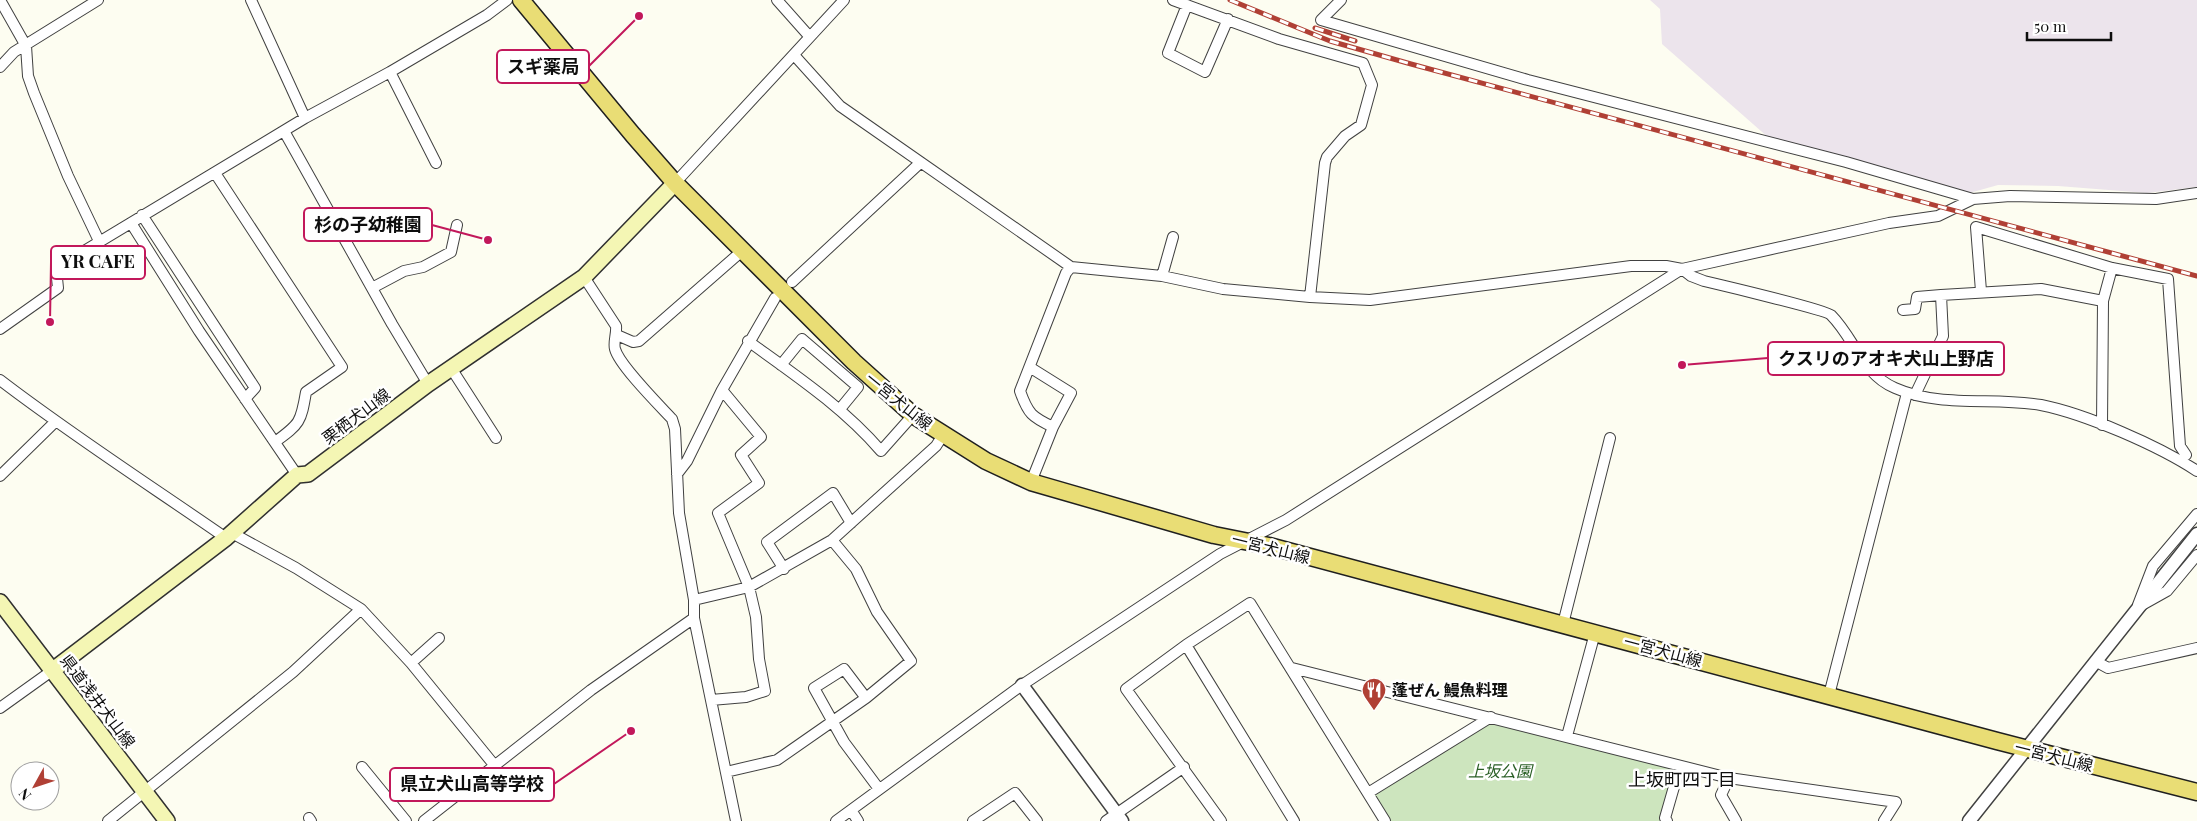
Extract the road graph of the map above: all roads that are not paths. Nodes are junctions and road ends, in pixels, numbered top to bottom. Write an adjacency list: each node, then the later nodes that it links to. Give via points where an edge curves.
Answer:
1 (0, 0): 13 (street)
2 (98, 0): 13 (street)
3 (250, 0): 17 (street)
4 (507, 0): 16 (street)
5 (521, 0): 22 (main road, 一宮犬山線)
6 (777, 0): 12 (street)
7 (844, 0): 12 (street)
8 (1173, 0): 10 (street)
9 (1342, 0): 24 (street, via 1321,20 1528,80 1846,162)
10 (1187, 6): 11 (street); 11 (street, via 1168,53 1204,72)
11 (1228, 19): 40 (street, via 1279,39 1363,63 1372,85 1361,125 1345,136 1325,163)
12 (809, 36): 14 (street)
13 (26, 46): 15 (street, via 14,52); 29 (street, via 28,76 34,93)
14 (794, 54): 20 (street, via 837,103); 22 (street)
15 (0, 67)
16 (390, 72): 17 (street); 19 (street)
17 (305, 118): 18 (street)
18 (284, 130): 21 (street); 37 (street)
19 (436, 163)
20 (920, 163): 31 (street); 36 (street)
21 (215, 173): 25 (street); 63 (street, via 342,367 306,392 301,419)
22 (676, 183): 30 (main road, 一宮犬山線); 35 (main road, 栗栖犬山線)
23 (2197, 193): 24 (street, via 2156,199 2010,196)
24 (1973, 199): 33 (street, via 1938,216 1889,223)
25 (142, 215): 26 (street); 54 (street, via 255,388)
26 (131, 223): 29 (street); 54 (street)
27 (457, 225): 37 (street, via 451,252)
28 (1173, 237): 34 (street)
29 (99, 241): 44 (street, via 56,268 58,288)
30 (742, 251): 45 (street, via 639,341 632,342); 56 (main road, 一宮犬山線, via 854,362)
31 (1071, 267): 34 (street); 49 (street)
32 (2112, 268): 38 (street, via 1976,227); 42 (street); 64 (street, via 2168,279 2180,446)
33 (1682, 269): 40 (street, via 1631,266 1370,300); 53 (street, via 1704,281 1830,314 1874,375); 75 (street, via 1286,520)
34 (1162, 276): 40 (street, via 1223,289)
35 (584, 277): 45 (street, via 616,326); 48 (main road, 栗栖犬山線)
36 (792, 282)
37 (372, 288): 51 (street)
38 (1980, 291): 39 (street); 42 (street, via 2042,288)
39 (1942, 295): 43 (street, via 1917,297 1915,308); 53 (street, via 1943,336)
40 (1310, 297)
41 (775, 298): 46 (street)
42 (2103, 301): 58 (street)
43 (1903, 310)
44 (0, 329)
45 (617, 335): 67 (street, via 614,348 621,361 672,420)
46 (748, 341): 47 (street); 52 (street)
47 (781, 365): 55 (street); 55 (street, via 802,340 858,387)
48 (451, 368): 51 (main road, 栗栖犬山線); 61 (street)
49 (1030, 368): 59 (street, via 1020,391 1026,408 1033,417); 59 (street, via 1071,393)
50 (0, 380): 57 (street)
51 (428, 384): 66 (main road, 栗栖犬山線, via 308,474)
52 (722, 390): 67 (street, via 687,461); 78 (street, via 760,437 741,455 759,483 718,513)
53 (1911, 394): 58 (street, via 2041,405); 94 (street)
54 (244, 399): 63 (street)
55 (840, 409): 56 (street, via 881,451)
56 (913, 415): 60 (main road, 一宮犬山線)
57 (55, 422): 68 (street); 73 (street)
58 (2102, 425): 64 (street)
59 (1053, 427): 69 (street)
60 (943, 435): 69 (main road, 一宮犬山線, via 986,461); 71 (street, via 936,446)
61 (496, 438)
62 (1610, 438): 84 (street)
63 (275, 442): 66 (street)
64 (2187, 456): 65 (street)
65 (2197, 471)
66 (297, 474): 73 (main road, 栗栖犬山線)
67 (677, 474): 79 (street, via 679,514)
68 (0, 476)
69 (1031, 482): 75 (main road, 一宮犬山線, via 1205,532)
70 (2197, 514): 81 (street, via 2153,566)
71 (851, 523): 74 (street); 77 (street, via 832,493 767,542)
72 (2197, 534): 81 (street)
73 (229, 536): 82 (street, via 296,568); 92 (main road, 栗栖犬山線)
74 (832, 540): 77 (street); 95 (street, via 856,569 877,612 911,661)
75 (1244, 540): 84 (main road, 一宮犬山線); 93 (street)
76 (2197, 555): 81 (street, via 2168,591)
77 (784, 569): 78 (street)
78 (749, 587): 79 (street); 96 (street, via 766,691 746,697)
79 (694, 600): 83 (street)
80 (0, 602): 92 (main road, 県道浅井犬山線)
81 (2136, 608): 89 (street)
82 (361, 610): 90 (street); 109 (street, via 293,672)
83 (694, 618): 96 (street); 102 (street, via 591,690)
84 (1563, 624): 85 (main road, 一宮犬山線)
85 (1595, 633): 94 (main road, 一宮犬山線); 100 (street)
86 (439, 638): 90 (street)
87 (1186, 645): 91 (street, via 1250,603); 105 (street, via 1126,689); 124 (street)
88 (2197, 648): 89 (street, via 2108,668)
89 (2097, 662): 101 (street)
90 (411, 663): 102 (street)
91 (1292, 668): 98 (street); 111 (street)
92 (53, 670): 97 (street); 109 (main road, 県道浅井犬山線)
93 (1022, 685): 108 (street); 113 (street)
94 (1829, 694): 101 (main road, 一宮犬山線)
95 (866, 698): 99 (street); 99 (street, via 844,669 814,688)
96 (712, 700): 106 (street)
97 (0, 708)
98 (1491, 716): 100 (street); 111 (street)
99 (832, 721): 106 (street, via 776,760); 108 (street)
100 (1567, 736): 103 (street)
101 (2028, 749): 110 (main road, 一宮犬山線); 129 (street)
102 (495, 766): 117 (street)
103 (1680, 766): 107 (street); 126 (street, via 1665,818)
104 (362, 767): 116 (street)
105 (1184, 767): 113 (street); 123 (street)
106 (726, 772): 118 (street)
107 (1729, 778): 127 (street, via 1721,795); 128 (street, via 1896,802)
108 (879, 789): 112 (street)
109 (144, 792): 114 (street); 115 (main road, 県道浅井犬山線)
110 (2197, 792)
111 (1368, 793): 125 (street)
112 (851, 810): 119 (street); 120 (street)
113 (1115, 819)
114 (108, 821)
115 (168, 821)
116 (406, 821)
117 (424, 821)
118 (736, 821)
119 (836, 821)
120 (858, 821)
121 (973, 821): 122 (street, via 1014,793)
122 (1037, 821)
123 (1221, 821)
124 (1294, 821)
125 (1386, 821)
126 (1667, 821)
127 (1736, 821)
128 (1884, 821)
129 (1969, 821)

